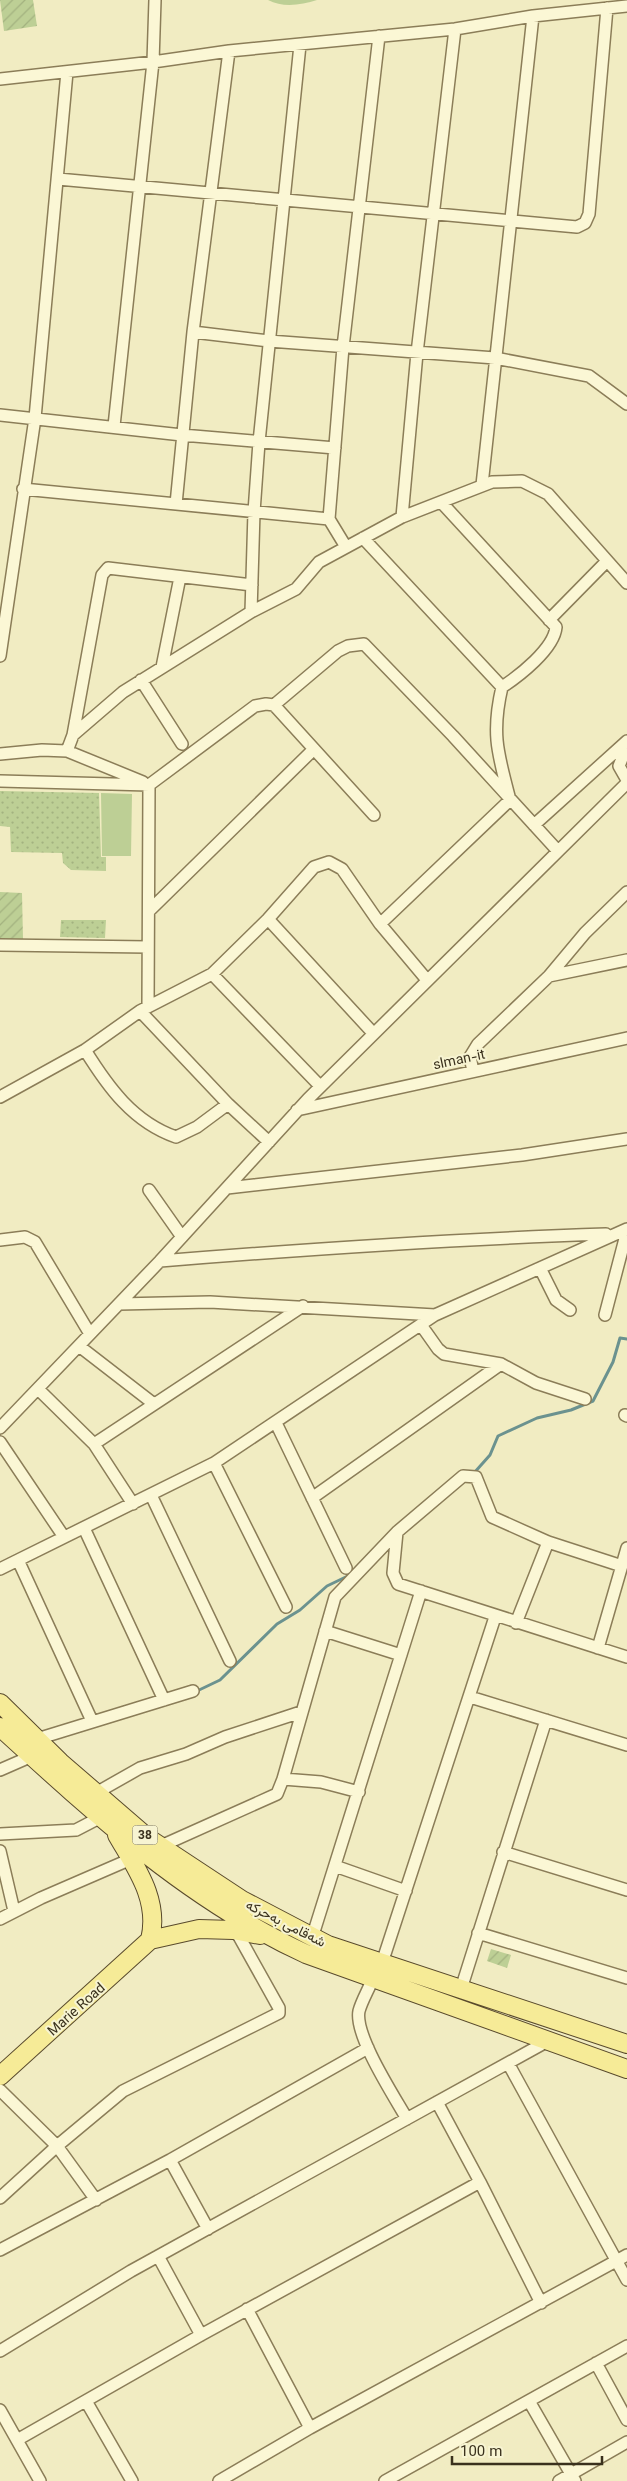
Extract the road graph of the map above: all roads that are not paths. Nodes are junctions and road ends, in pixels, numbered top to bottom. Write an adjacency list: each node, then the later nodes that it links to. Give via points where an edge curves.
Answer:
1 (155, 0): 9 (street)
2 (627, 6): 3 (street)
3 (606, 8): 4 (street); 18 (street, via 589,214 585,223 577,227)
4 (532, 16): 5 (street); 18 (street)
5 (455, 28): 6 (street); 17 (street)
6 (379, 36): 7 (street); 16 (street)
7 (300, 45): 8 (street); 15 (street)
8 (229, 51): 9 (street); 14 (street)
9 (153, 62): 10 (street); 13 (street)
10 (67, 72): 11 (street); 12 (street)
11 (0, 79)
12 (58, 179): 13 (street); 26 (street)
13 (138, 186): 14 (street); 27 (street)
14 (211, 194): 15 (street); 19 (street)
15 (285, 202): 16 (street); 20 (street)
16 (360, 207): 17 (street); 21 (street)
17 (434, 214): 18 (street); 22 (street)
18 (513, 221): 23 (street)
19 (193, 332): 20 (street); 28 (street)
20 (269, 341): 21 (street); 29 (street)
21 (344, 347): 22 (street); 30 (street)
22 (417, 353): 23 (street); 36 (street)
23 (495, 358): 24 (street, via 589,376); 31 (street)
24 (627, 404)
25 (0, 416): 26 (street)
26 (35, 418): 27 (street); 32 (street)
27 (114, 426): 28 (street)
28 (182, 435): 29 (street); 34 (street)
29 (259, 442): 30 (street); 35 (street)
30 (335, 448): 37 (street)
31 (482, 485): 33 (street); 40 (street, via 512,480 540,488)
32 (23, 489): 34 (street); 46 (street)
33 (442, 502): 36 (street); 45 (street)
34 (176, 504): 35 (street)
35 (254, 512): 37 (street); 43 (street)
36 (402, 517): 38 (street)
37 (329, 519): 39 (street)
38 (363, 538): 39 (street); 49 (street)
39 (346, 547): 44 (street, via 316,565 296,589)
40 (607, 561): 42 (street); 45 (street)
41 (180, 576): 43 (street); 47 (street); 51 (street, via 119,568 108,568 102,574)
42 (627, 583)
43 (252, 585): 44 (street)
44 (251, 612): 47 (street)
45 (550, 620): 49 (street, via 556,627 552,639 521,675)
46 (0, 656)
47 (162, 667): 48 (street)
48 (141, 680): 51 (street); 53 (street)
49 (502, 687): 61 (street, via 496,711 495,739)
50 (274, 705): 55 (street); 60 (street, via 255,706); 61 (street, via 338,651 364,644 454,736)
51 (72, 734): 56 (street)
52 (627, 741): 63 (street)
53 (182, 744)
54 (627, 746): 59 (street, via 619,766)
55 (314, 749): 62 (street); 66 (street)
56 (68, 751): 57 (street); 60 (street)
57 (0, 754)
58 (0, 781): 60 (street)
59 (627, 781): 64 (street)
60 (149, 784): 66 (street)
61 (510, 800): 63 (street); 68 (street)
62 (374, 815)
63 (534, 825): 64 (street)
64 (558, 850): 74 (street)
65 (627, 892): 73 (street)
66 (149, 911): 70 (street)
67 (268, 919): 68 (street, via 314,867 328,862 342,869); 72 (street); 76 (street)
68 (380, 924): 74 (street)
69 (0, 945): 70 (street)
70 (148, 947): 75 (street)
71 (627, 960): 73 (street)
72 (212, 974): 75 (street); 80 (street)
73 (549, 976): 79 (street, via 473,1050 470,1056)
74 (426, 980): 76 (street)
75 (144, 1009): 78 (street); 82 (street)
76 (373, 1033): 80 (street)
77 (627, 1038): 79 (street, slman-it)
78 (85, 1050): 81 (street); 82 (street, via 108,1086 134,1114 157,1130 176,1137 197,1127)
79 (473, 1071): 83 (street, slman-it)
80 (320, 1086): 83 (street)
81 (0, 1098)
82 (228, 1104): 85 (street)
83 (297, 1110): 85 (street)
84 (627, 1139): 86 (street, via 522,1155)
85 (269, 1142): 86 (street)
86 (227, 1188): 90 (street)
87 (149, 1190): 90 (street)
88 (627, 1230): 89 (street); 98 (street)
89 (613, 1234): 92 (street, via 530,1236); 93 (street)
90 (182, 1238): 92 (street)
91 (0, 1240): 100 (street, via 26,1237 35,1242)
92 (160, 1261): 94 (street)
93 (540, 1268): 96 (street, via 556,1300); 97 (street)
94 (119, 1304): 95 (street, via 210,1302); 100 (street)
95 (303, 1306): 97 (street); 105 (street)
96 (570, 1310)
97 (435, 1315): 99 (street)
98 (605, 1315)
99 (421, 1324): 102 (street, via 444,1354); 106 (street)
100 (90, 1334): 101 (street)
101 (79, 1346): 103 (street); 105 (street)
102 (501, 1364): 104 (street, via 536,1383); 112 (street)
103 (38, 1389): 107 (street); 109 (street)
104 (585, 1399)
105 (154, 1404): 109 (street)
106 (276, 1423): 110 (street); 112 (street)
107 (0, 1428)
108 (0, 1442): 116 (street)
109 (94, 1444): 113 (street)
110 (214, 1463): 111 (street); 124 (street)
111 (151, 1495): 113 (street); 131 (street)
112 (312, 1498): 121 (street)
113 (132, 1504): 114 (street)
114 (84, 1528): 116 (street); 134 (street)
115 (397, 1532): 117 (street, via 463,1476 476,1477 492,1517); 123 (street, via 393,1573 398,1584); 127 (street, via 334,1597)
116 (64, 1538): 119 (street)
117 (548, 1542): 120 (street); 126 (street)
118 (627, 1548): 120 (street)
119 (18, 1560): 122 (street); 138 (street)
120 (622, 1566): 128 (street)
121 (346, 1568)
122 (0, 1569)
123 (421, 1591): 125 (street); 129 (street)
124 (286, 1607)
125 (495, 1616): 126 (street); 133 (street)
126 (516, 1623): 128 (street)
127 (324, 1631): 129 (street); 136 (street)
128 (598, 1648): 130 (street)
129 (401, 1655): 145 (street)
130 (627, 1657)
131 (230, 1661)
132 (193, 1691): 134 (street)
133 (470, 1697): 137 (street); 155 (street)
134 (164, 1700): 138 (street)
135 (0, 1703): 140 (main road, شەقامی بەحرکە / 38)
136 (301, 1712): 144 (street); 146 (street, via 140,1768)
137 (546, 1720): 141 (street); 151 (street)
138 (92, 1721): 140 (street)
139 (0, 1727): 142 (main road, شەقامی بەحرکە / 38)
140 (36, 1739): 146 (main road, شەقامی بەحرکە / 38)
141 (627, 1745)
142 (32, 1756): 143 (street); 147 (main road, شەقامی بەحرکە / 38)
143 (0, 1770)
144 (283, 1779): 145 (street, via 321,1782); 149 (street, via 277,1794)
145 (359, 1792): 153 (street)
146 (96, 1793): 149 (main road, شەقامی بەحرکە / 38)
147 (106, 1820): 148 (street, via 76,1830); 152 (main road, 38); 160 (main road, شەقامی بەحرکە / 38, via 178,1880)
148 (0, 1834)
149 (161, 1846): 161 (main road, شەقامی بەحرکە / 38, via 242,1900)
150 (0, 1851): 156 (street)
151 (503, 1852): 154 (street); 159 (street)
152 (131, 1859): 156 (street); 162 (main road, 38, via 151,1900 154,1920)
153 (335, 1866): 155 (street); 161 (street)
154 (627, 1890)
155 (406, 1891): 163 (street)
156 (14, 1911): 157 (street)
157 (0, 1918)
158 (236, 1931): 160 (main road, 38); 162 (main road, 38, via 199,1929); 176 (street, via 279,2013 123,2091)
159 (478, 1933): 165 (street); 166 (street)
160 (267, 1936): 164 (main road, شەقامی بەحرکە / 38)
161 (312, 1938): 163 (main road, شەقامی بەحرکە / 38)
162 (150, 1940): 172 (main road, Marie Road / 38)
163 (382, 1963): 166 (main road, شەقامی بەحرکە / 38)
164 (373, 1978): 167 (main road, شەقامی بەحرکە / 38); 169 (street, via 359,2010 358,2023)
165 (627, 1978)
166 (461, 1989): 168 (main road, شەقامی بەحرکە / 38)
167 (546, 2042): 170 (street); 171 (main road, شەقامی بەحرکە / 38)
168 (627, 2044)
169 (368, 2048): 175 (street); 177 (street)
170 (508, 2063): 174 (street); 185 (street)
171 (627, 2069)
172 (0, 2076)
173 (0, 2090): 176 (street)
174 (437, 2102): 175 (street); 178 (street)
175 (407, 2119): 181 (street)
176 (57, 2146): 179 (street); 180 (street)
177 (170, 2160): 180 (street); 181 (street)
178 (480, 2182): 187 (street); 188 (street)
179 (0, 2198)
180 (96, 2200): 182 (street)
181 (208, 2229): 184 (street)
182 (0, 2250)
183 (627, 2255): 185 (street)
184 (158, 2256): 189 (street); 191 (street)
185 (616, 2261): 186 (street); 187 (street)
186 (627, 2280)
187 (541, 2303): 197 (street)
188 (247, 2309): 189 (street); 197 (street)
189 (201, 2334): 193 (street)
190 (627, 2346): 192 (street)
191 (0, 2351)
192 (596, 2364): 194 (street); 196 (street)
193 (86, 2400): 198 (street); 202 (street)
194 (529, 2401): 200 (street); 204 (street)
195 (0, 2410): 198 (street)
196 (627, 2420)
197 (310, 2428): 203 (street)
198 (17, 2440): 201 (street)
199 (627, 2442): 200 (street)
200 (573, 2477): 205 (street)
201 (40, 2481)
202 (132, 2481)
203 (219, 2481)
204 (385, 2481)
205 (559, 2481)

